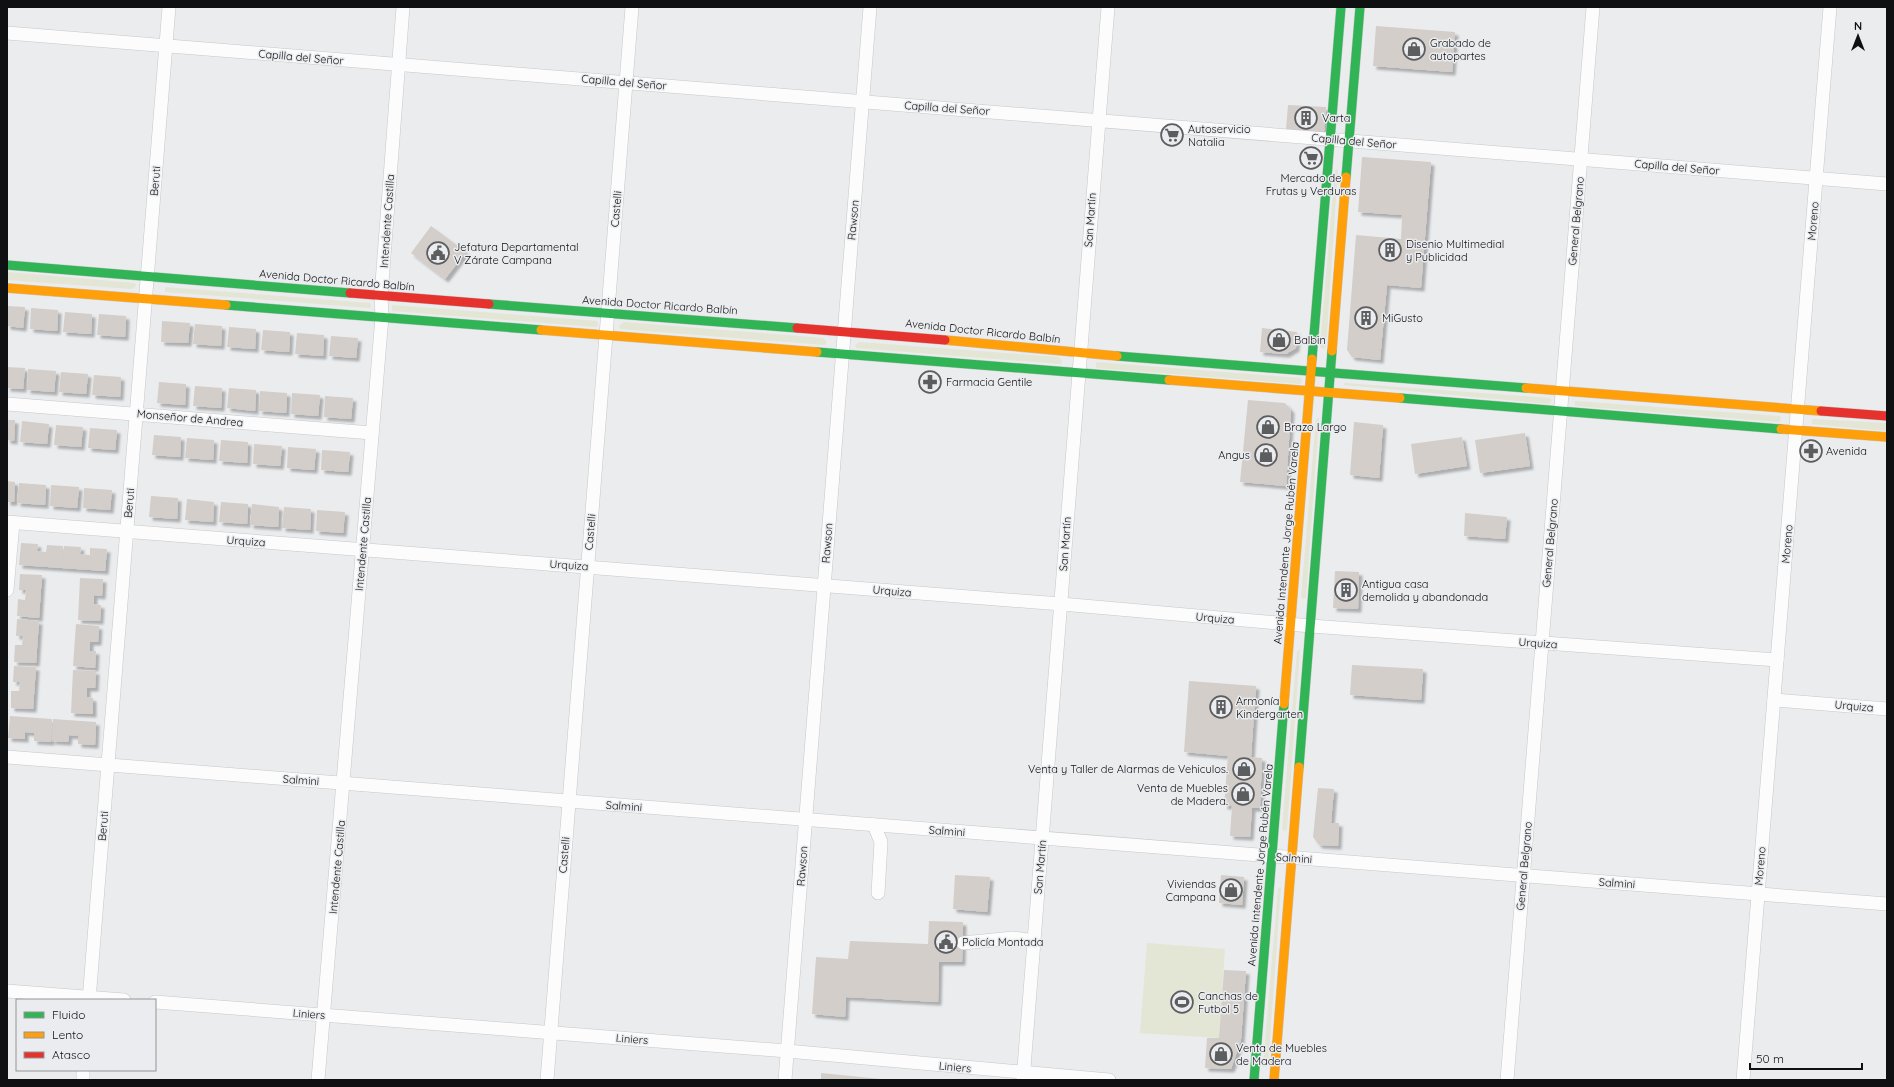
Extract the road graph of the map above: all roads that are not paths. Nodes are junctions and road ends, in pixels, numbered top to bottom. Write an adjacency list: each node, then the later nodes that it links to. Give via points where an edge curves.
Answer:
1 (169, 7): 11 (street, Beruti)
2 (403, 7): 12 (street, Intendente Castilla)
3 (632, 7): 13 (street, Castelli)
4 (870, 7): 14 (street, Rawson)
5 (1108, 7): 15 (street, San Martín)
6 (1341, 7): 16 (main road, Avenida Intendente Jorge Rubén Varela)
7 (1360, 7): 17 (main road)
8 (1593, 7): 18 (street, General Belgrano)
9 (1830, 7): 19 (street, Moreno)
10 (7, 33): 11 (street, Capilla del Señor)
11 (166, 46): 12 (street, Capilla del Señor); 22 (street, Beruti)
12 (399, 64): 13 (street, Capilla del Señor); 24 (street, Intendente Castilla)
13 (626, 83): 14 (street, Capilla del Señor); 26 (street, Castelli)
14 (862, 101): 15 (street, Capilla del Señor); 28 (street, Rawson)
15 (1098, 119): 16 (street, Capilla del Señor); 30 (street, San Martín)
16 (1330, 139): 17 (street, Capilla del Señor); 32 (main road, Avenida Intendente Jorge Rubén Varela)
17 (1349, 141): 18 (street, Capilla del Señor); 34 (main road)
18 (1580, 159): 19 (street, Capilla del Señor); 35 (street, General Belgrano)
19 (1816, 178): 20 (street, Capilla del Señor); 39 (street, Moreno)
20 (1887, 184)
21 (7, 265): 22 (main road, Avenida Doctor Ricardo Balbín)
22 (148, 277): 24 (main road, Avenida Doctor Ricardo Balbín); 25 (street, Beruti)
23 (7, 288): 25 (main road)
24 (381, 296): 26 (main road, Avenida Doctor Ricardo Balbín); 27 (street, Intendente Castilla)
25 (146, 298): 27 (main road); 41 (street, Beruti)
26 (607, 313): 28 (main road, Avenida Doctor Ricardo Balbín); 29 (street, Castelli)
27 (382, 317): 29 (main road); 44 (street, Intendente Castilla)
28 (844, 330): 30 (main road, Avenida Doctor Ricardo Balbín); 31 (street, Rawson)
29 (606, 335): 31 (main road); 49 (street, Castelli)
30 (1080, 353): 32 (main road, Avenida Doctor Ricardo Balbín); 33 (street, San Martín)
31 (842, 354): 33 (main road); 50 (street, Rawson)
32 (1312, 372): 34 (main road, Avenida Doctor Ricardo Balbín); 36 (main road, Avenida Intendente Jorge Rubén Varela)
33 (1079, 373): 36 (main road); 52 (street, San Martín)
34 (1331, 373): 35 (main road, Avenida Doctor Ricardo Balbín); 37 (main road)
35 (1562, 391): 39 (main road, Avenida Doctor Ricardo Balbín); 40 (street, General Belgrano)
36 (1310, 392): 37 (main road); 53 (main road, Avenida Intendente Jorge Rubén Varela)
37 (1330, 394): 40 (main road); 54 (main road)
38 (7, 404): 41 (street, Monseñor de Andrea)
39 (1798, 409): 42 (main road, Avenida Doctor Ricardo Balbín); 43 (street, Moreno)
40 (1560, 412): 43 (main road); 55 (street, General Belgrano)
41 (136, 414): 44 (street, Monseñor de Andrea); 47 (street, Beruti)
42 (1887, 416)
43 (1796, 430): 45 (main road); 56 (street, Moreno)
44 (372, 433): 48 (street, Intendente Castilla)
45 (1887, 437)
46 (10, 522): 47 (street, Urquiza); 51 (street)
47 (127, 532): 48 (street, Urquiza); 60 (street, Beruti)
48 (362, 550): 49 (street, Urquiza); 61 (street, Intendente Castilla)
49 (587, 567): 50 (street, Urquiza); 62 (street, Castelli)
50 (824, 585): 52 (street, Urquiza); 63 (street, Rawson)
51 (7, 590)
52 (1061, 604): 53 (street, Urquiza); 65 (street, San Martín)
53 (1291, 624): 54 (street, Urquiza); 66 (main road, Avenida Intendente Jorge Rubén Varela)
54 (1311, 626): 55 (street, Urquiza); 67 (main road)
55 (1542, 643): 56 (street, Urquiza); 68 (street, General Belgrano)
56 (1777, 660): 57 (street, Moreno)
57 (1774, 700): 58 (street, Urquiza); 70 (street, Moreno)
58 (1887, 709)
59 (7, 758): 60 (street, Salmini)
60 (108, 765): 61 (street, Salmini); 75 (street, Beruti)
61 (343, 784): 62 (street, Salmini); 77 (street, Intendente Castilla)
62 (568, 801): 63 (street, Salmini); 78 (street, Castelli)
63 (805, 820): 64 (street, Salmini); 79 (street, Rawson)
64 (874, 825): 65 (street, Salmini); 69 (street, via 881,842)
65 (1042, 838): 66 (street, Salmini); 72 (street, San Martín)
66 (1273, 856): 67 (street, Salmini); 85 (main road, Avenida Intendente Jorge Rubén Varela)
67 (1292, 858): 68 (street, Salmini); 86 (main road)
68 (1524, 876): 70 (street, Salmini); 87 (street, General Belgrano)
69 (878, 893)
70 (1758, 894): 71 (street, Salmini); 88 (street, Moreno)
71 (1887, 904)
72 (1034, 941): 73 (street, via 1013,938); 80 (street, San Martín)
73 (963, 943)
74 (7, 991): 75 (street)
75 (89, 999)
76 (156, 1002): 77 (street, Liniers)
77 (325, 1016): 78 (street, Liniers); 81 (street, Intendente Castilla)
78 (550, 1033): 79 (street, Liniers); 82 (street, Castelli)
79 (787, 1051): 80 (street, Liniers); 83 (street, Rawson)
80 (1023, 1077): 84 (street, Liniers)
81 (318, 1080)
82 (546, 1080)
83 (785, 1080)
84 (1109, 1080)
85 (1254, 1080)
86 (1274, 1080)
87 (1507, 1080)
88 (1743, 1080)

